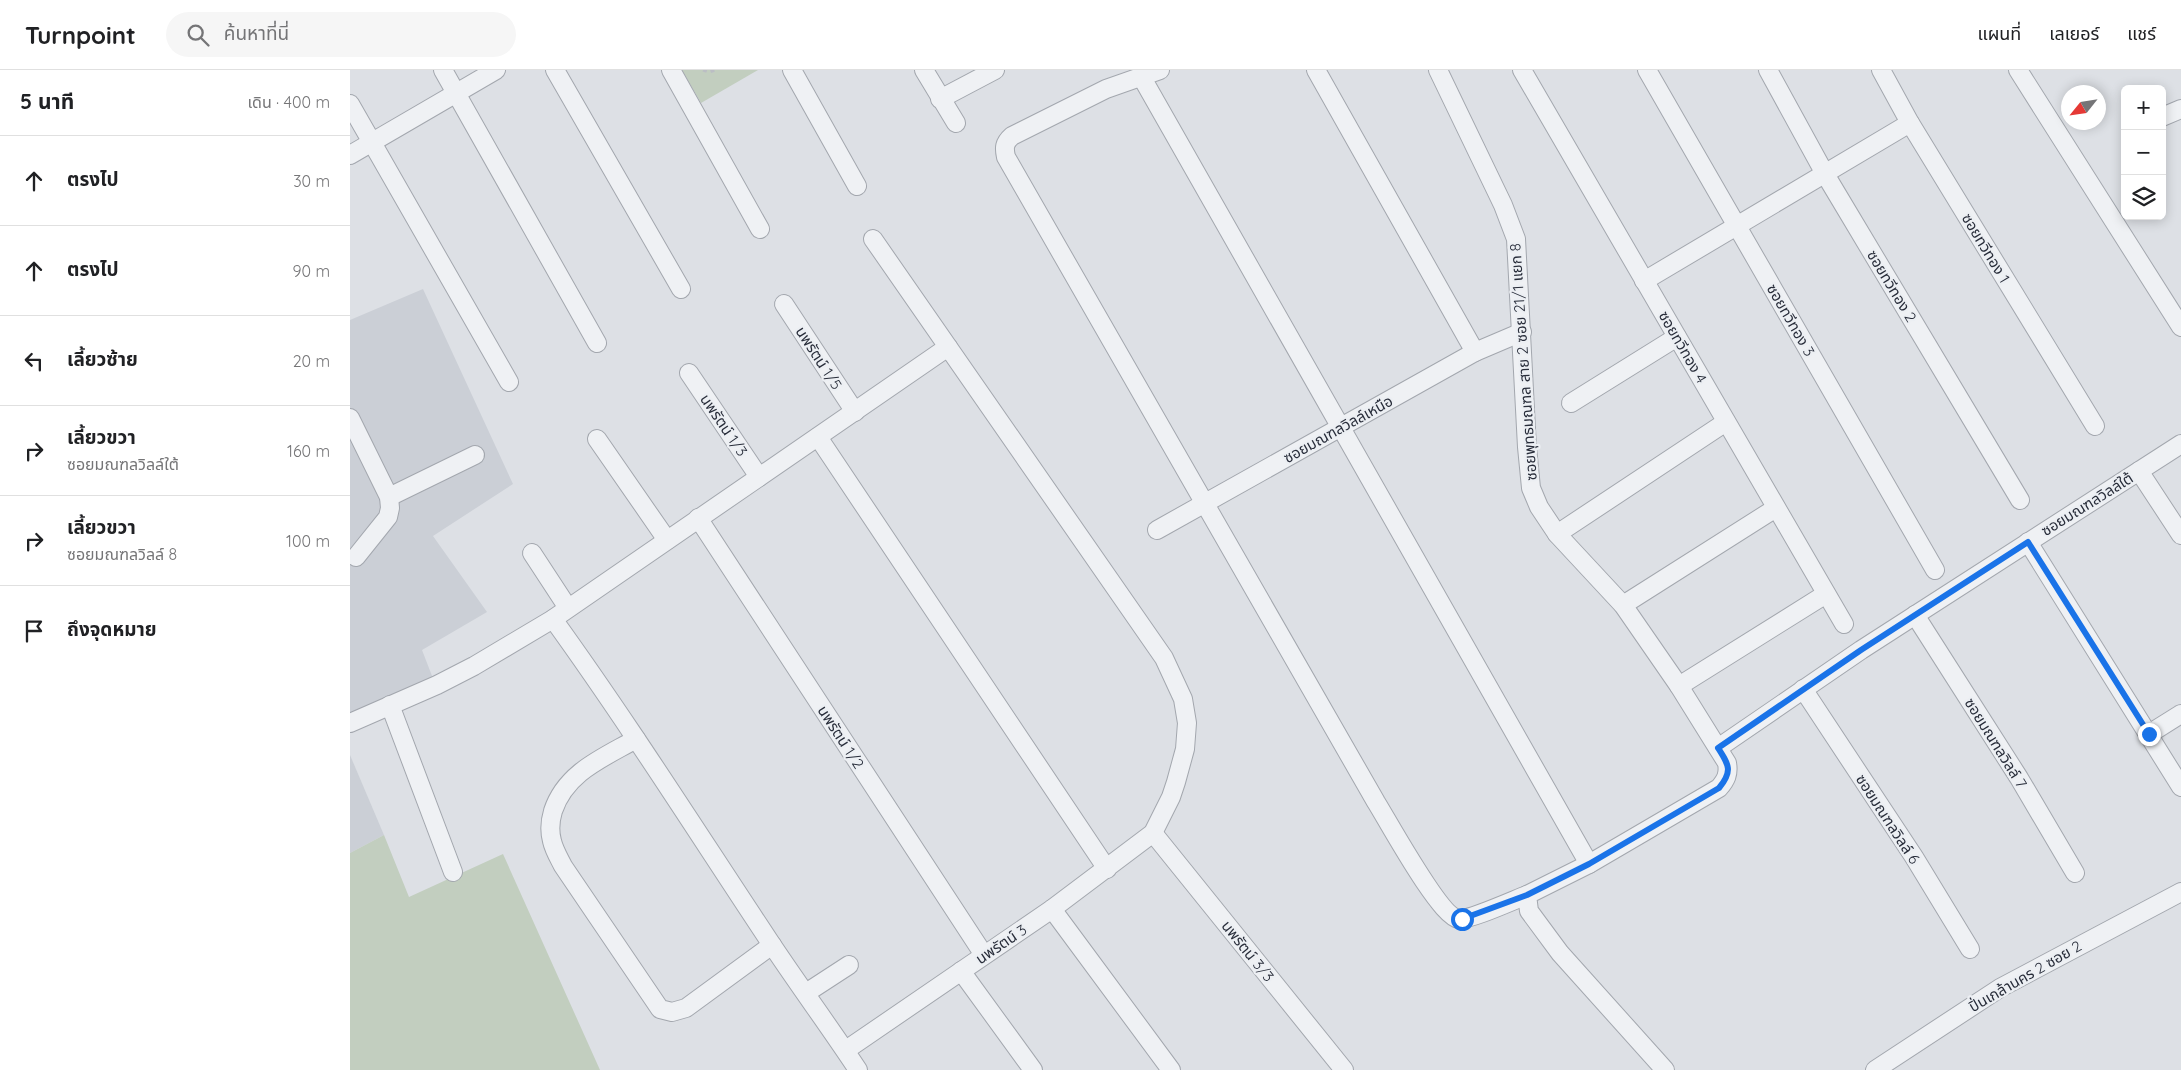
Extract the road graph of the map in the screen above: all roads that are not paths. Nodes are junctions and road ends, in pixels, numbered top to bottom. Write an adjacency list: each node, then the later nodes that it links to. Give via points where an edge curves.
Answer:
1 (443, 70): 17 (street)
2 (496, 70): 17 (street)
3 (555, 70): 32 (street)
4 (672, 70): 29 (street)
5 (792, 70): 27 (street)
6 (924, 70): 18 (street)
7 (995, 70): 18 (street)
8 (1160, 70): 16 (street)
9 (1316, 70): 39 (street)
10 (1438, 70): 35 (street, ซอยพุทธมณฑล สาย 2 ซอย 21/1 แยก 8, via 1511,222 1516,239)
11 (1522, 70): 31 (street, ซอยทวีทอง 4)
12 (1647, 70): 28 (street, ซอยทวีทอง 3)
13 (1768, 70): 26 (street, ซอยทวีทอง 2)
14 (1881, 70): 23 (street, ซอยทวีทอง 1)
15 (2018, 70): 34 (street)
16 (1141, 76): 47 (street); 56 (street, via 1036,123 1012,136 1004,149)
17 (456, 93): 24 (street); 37 (street)
18 (940, 99): 22 (street)
19 (350, 104): 24 (street)
20 (2181, 109): 21 (street)
21 (2166, 115)
22 (956, 123)
23 (1910, 123): 26 (street); 46 (street, ซอยทวีทอง 1)
24 (372, 142): 25 (street); 41 (street)
25 (350, 155)
26 (1825, 174): 28 (street); 55 (street, ซอยทวีทอง 2)
27 (857, 186)
28 (1737, 226): 31 (street); 66 (street, ซอยทวีทอง 3)
29 (760, 229)
30 (873, 239): 38 (street)
31 (1644, 281): 36 (street, ซอยทวีทอง 4)
32 (681, 289)
33 (784, 304): 43 (street, นพรัตน์ 1/5)
34 (2181, 327)
35 (1522, 332): 39 (street, ซอยมณฑลวิลล์เหนือ); 60 (street, ซอยพุทธมณฑล สาย 2 ซอย 21/1 แยก 8, via 1526,447 1531,488)
36 (1677, 337): 42 (street); 45 (street, ซอยทวีทอง 4)
37 (597, 343)
38 (948, 347): 43 (street); 82 (street, via 1164,658 1183,699 1185,749 1171,797)
39 (1475, 352): 47 (street, ซอยมณฑลวิลล์เหนือ)
40 (689, 373): 53 (street, นพรัตน์ 1/3)
41 (509, 382)
42 (1571, 403)
43 (855, 412): 48 (street)
44 (350, 418): 54 (street)
45 (1726, 422): 57 (street, ซอยทวีทอง 4); 60 (street)
46 (2095, 426)
47 (1342, 427): 56 (street, ซอยมณฑลวิลล์เหนือ); 83 (street)
48 (818, 437): 53 (street); 84 (street)
49 (597, 439): 62 (street)
50 (2181, 444): 52 (street, ซอยมณฑลวิลล์ใต้)
51 (475, 455): 54 (street)
52 (2139, 471): 61 (street); 63 (street, ซอยมณฑลวิลล์ใต้)
53 (759, 477): 58 (street)
54 (389, 497): 65 (street, via 388,517)
55 (2020, 500)
56 (1206, 504): 59 (street, ซอยมณฑลวิลล์เหนือ); 88 (street, ซอยพุทธมณฑล สาย 2 ซอย 21/1 แยก 8, via 1376,802 1443,908 1450,916 1462,919)
57 (1776, 508): 67 (street, ซอยทวีทอง 4); 68 (street)
58 (698, 518): 62 (street); 92 (street, นพรัตน์ 1/2)
59 (1157, 530)
60 (1557, 534): 68 (street, ซอยพุทธมณฑล สาย 2 ซอย 21/1 แยก 8)
61 (2181, 535)
62 (667, 540): 69 (street)
63 (2028, 542): 70 (street, ซอยมณฑลวิลล์ใต้); 78 (street)
64 (532, 552): 69 (street)
65 (356, 557)
66 (1935, 570)
67 (1826, 594): 72 (street, ซอยทวีทอง 4); 73 (street)
68 (1623, 606): 73 (street, ซอยพุทธมณฑล สาย 2 ซอย 21/1 แยก 8)
69 (568, 608): 71 (street)
70 (1915, 615): 74 (street, ซอยมณฑลวิลล์ใต้); 86 (street, ซอยมณฑลวิลล์ 7)
71 (553, 619): 75 (street, via 474,666); 79 (street)
72 (1844, 624)
73 (1679, 686): 80 (street, ซอยพุทธมณฑล สาย 2 ซอย 21/1 แยก 8)
74 (1803, 689): 80 (street, ซอยมณฑลวิลล์ใต้); 91 (street, ซอยมณฑลวิลล์ 6, via 1914,857)
75 (390, 705): 77 (street); 85 (street)
76 (2181, 714): 78 (street)
77 (350, 723)
78 (2149, 734): 81 (street)
79 (636, 739): 90 (street); 90 (street, via 584,769 568,783 557,799 549,823 552,842 563,866 660,1009 672,1012 686,1008)
80 (1718, 748): 83 (street, ซอยพุทธมณฑล สาย 2 ซอย 21/1 แยก 8, via 1727,763 1728,772 1719,788)
81 (2181, 787)
82 (1152, 833): 84 (street, นพรัตน์ 3); 100 (street, นพรัตน์ 3/3)
83 (1589, 864): 88 (street, ซอยพุทธมณฑล สาย 2 ซอย 21/1 แยก 8)
84 (1106, 869): 89 (street, นพรัตน์ 3)
85 (453, 872)
86 (2075, 873)
87 (2181, 892): 102 (street, ปิ่นเกล้านคร 2 ซอย 2, via 2000,988)
88 (1527, 895): 101 (street, via 1529,911 1560,953)
89 (1052, 909): 92 (street, นพรัตน์ 3); 99 (street)
90 (772, 945): 95 (street)
91 (1970, 950)
92 (984, 955): 94 (street, นพรัตน์ 3)
93 (849, 965): 95 (street)
94 (961, 971): 96 (street, นพรัตน์ 3); 98 (street)
95 (806, 993): 96 (street)
96 (846, 1050): 97 (street)
97 (856, 1069)
98 (1033, 1070)
99 (1171, 1070)
100 (1344, 1070)
101 (1665, 1070)
102 (1875, 1070)

